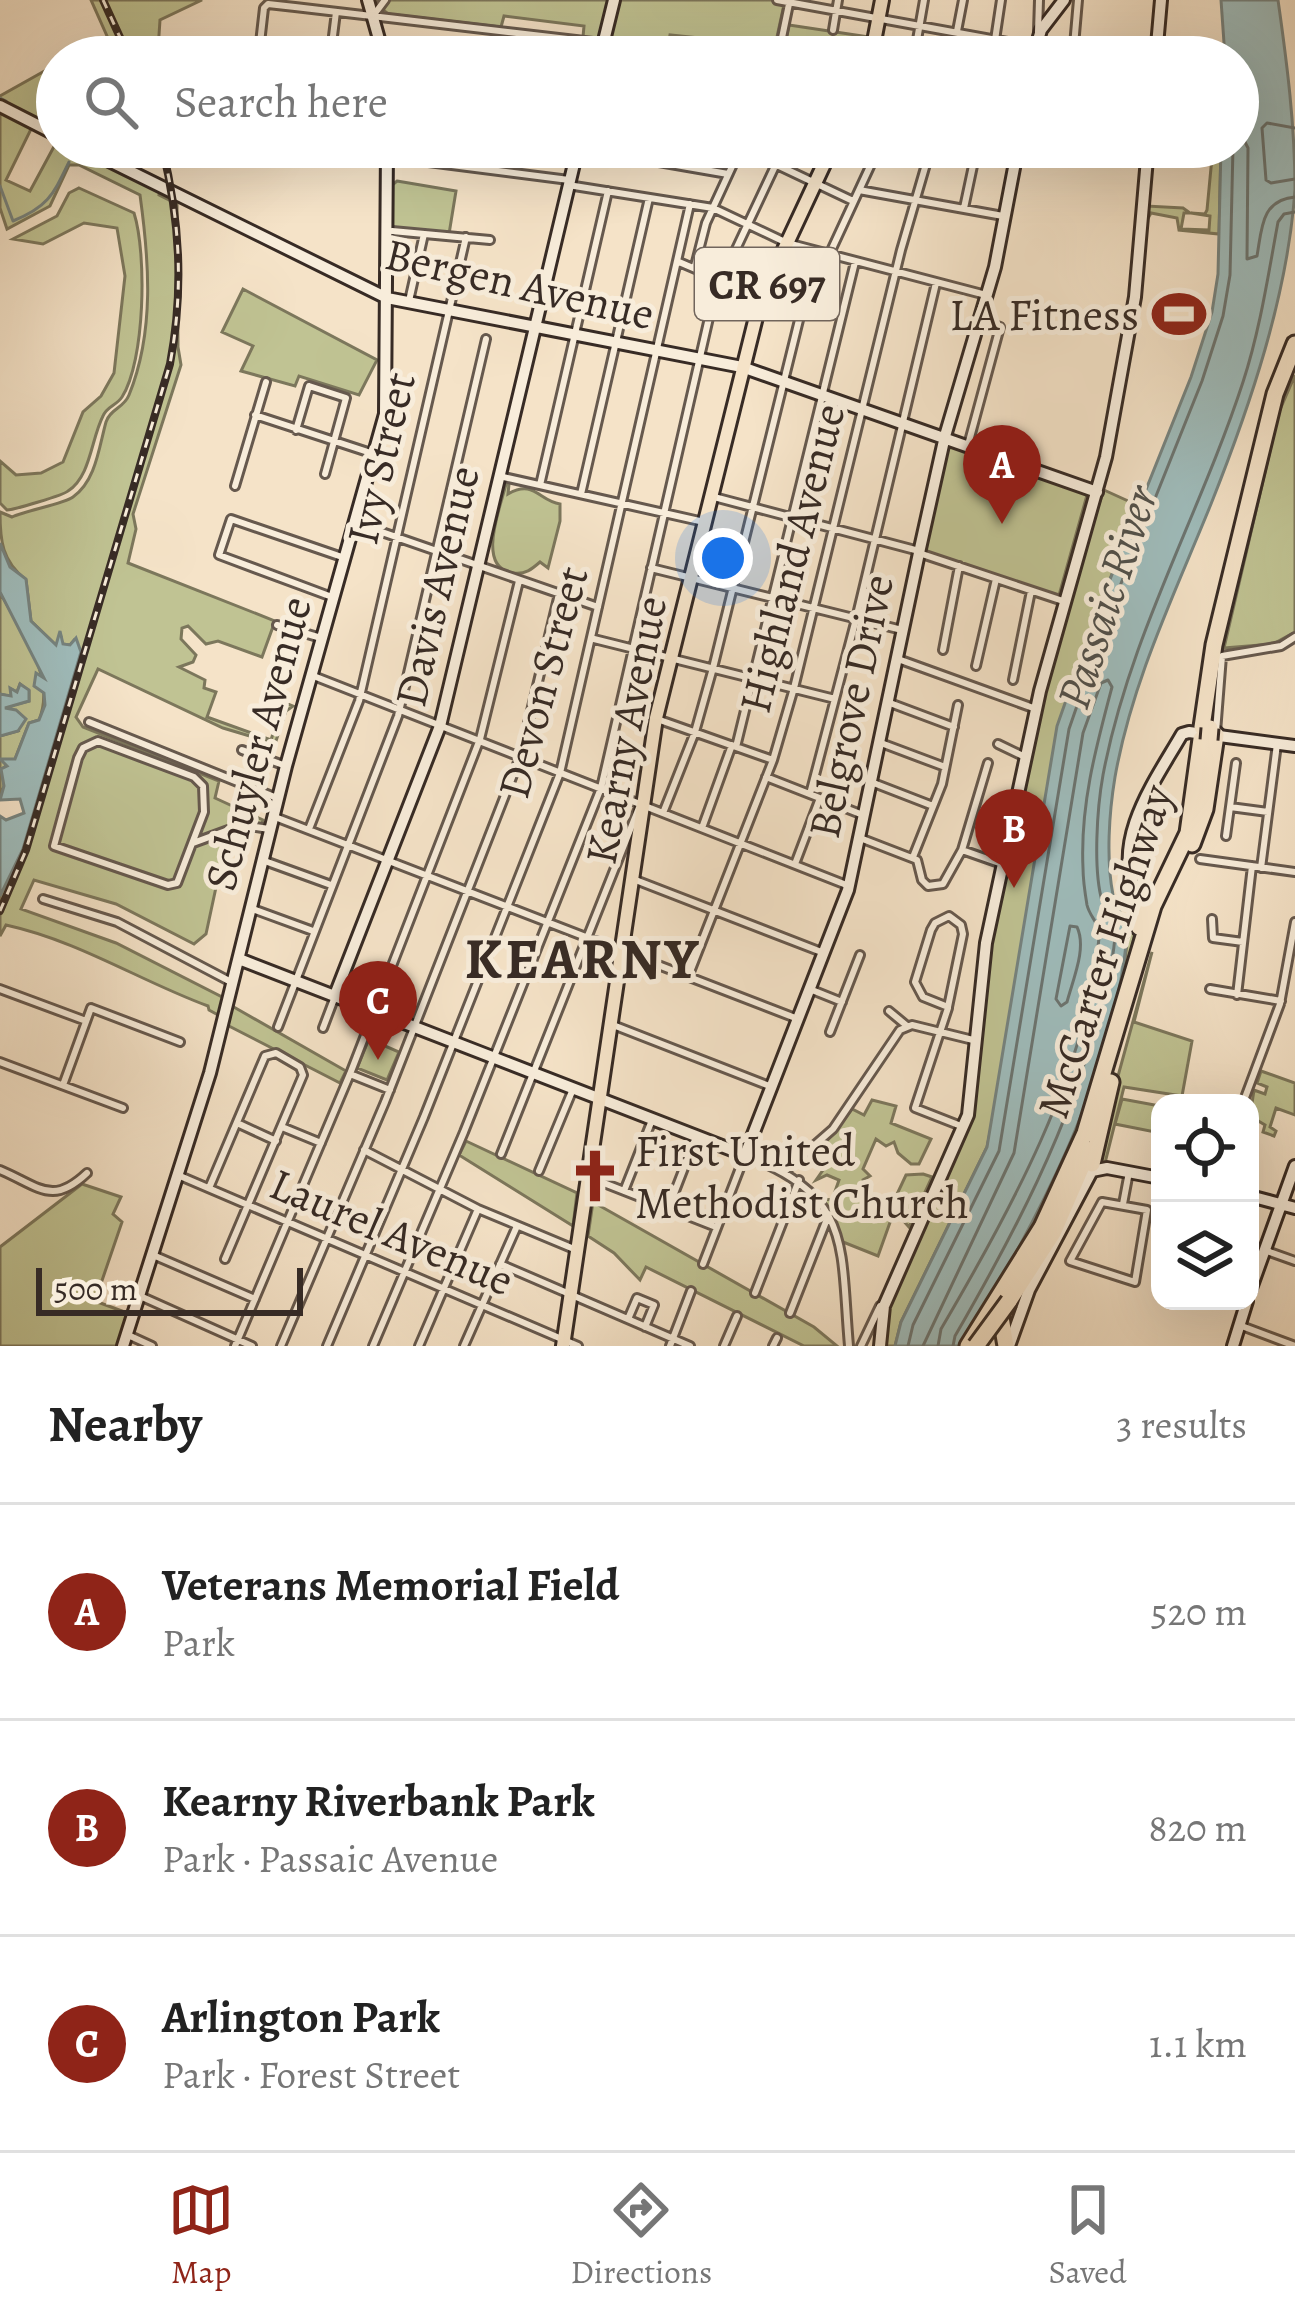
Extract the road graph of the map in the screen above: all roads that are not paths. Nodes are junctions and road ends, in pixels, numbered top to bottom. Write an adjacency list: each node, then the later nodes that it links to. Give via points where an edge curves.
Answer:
1 (368, 0): 18 (street)
2 (385, 0): 18 (street)
3 (617, 0): 27 (street)
4 (777, 0): 14 (street)
5 (838, 0): 16 (street)
6 (882, 0): 19 (main road)
7 (924, 0): 20 (street)
8 (963, 0): 22 (street)
9 (1001, 0): 33 (street)
10 (1039, 0): 34 (street)
11 (1064, 0): 35 (street)
12 (1078, 0): 36 (street)
13 (1161, 0): 37 (street)
14 (790, 1): 16 (street); 28 (street)
15 (316, 5): 17 (street); 23 (street, via 268,4)
16 (836, 11): 19 (street); 21 (street)
17 (336, 12): 18 (street); 24 (street)
18 (374, 16): 25 (street); 26 (street)
19 (878, 19): 20 (street); 29 (main road)
20 (919, 26): 22 (street); 30 (street)
21 (832, 30)
22 (957, 33): 31 (street); 32 (street)
23 (261, 36)
24 (333, 36)
25 (377, 36)
26 (544, 36)
27 (606, 36)
28 (782, 36)
29 (875, 36)
30 (917, 36)
31 (956, 36)
32 (973, 36)
33 (996, 36)
34 (1036, 36)
35 (1040, 36)
36 (1074, 36)
37 (1158, 36)
38 (0, 106): 39 (street)
39 (36, 124)
40 (124, 168): 83 (street, Bergen Avenue)
41 (387, 168): 83 (street, Schuyler Avenue)
42 (481, 168): 56 (street)
43 (573, 168): 56 (street, Davis Avenue)
44 (692, 168): 54 (street)
45 (731, 168): 54 (street)
46 (774, 168): 68 (street)
47 (785, 168): 55 (street)
48 (822, 168): 55 (main road, Kearny Avenue / CR 697)
49 (869, 168): 57 (street)
50 (925, 168): 61 (street, Highland Avenue)
51 (973, 168): 64 (street)
52 (1014, 168): 65 (street, Belgrove Drive)
53 (1146, 168): 111 (street, via 1135,297)
54 (728, 174): 63 (street)
55 (816, 182): 60 (street); 73 (main road, Kearny Avenue / CR 697)
56 (569, 183): 58 (street); 87 (street, Davis Avenue)
57 (859, 190): 60 (street); 61 (street)
58 (608, 191): 59 (street); 88 (street)
59 (649, 198): 62 (street); 90 (street)
60 (853, 201): 74 (street)
61 (917, 201): 64 (street); 78 (street, Highland Avenue)
62 (690, 205): 63 (street); 66 (street, Devon Street)
63 (713, 208): 67 (street); 68 (street)
64 (964, 208): 65 (street)
65 (1006, 217): 81 (street, Belgrove Drive)
66 (687, 219): 67 (street); 75 (street, Devon Street)
67 (706, 223): 77 (street)
68 (748, 224): 73 (street); 79 (street)
69 (392, 231): 70 (street)
70 (424, 234): 71 (street); 84 (street)
71 (466, 237): 72 (street); 85 (street, Ivy Street)
72 (490, 240)
73 (787, 243): 74 (street); 82 (main road, Kearny Avenue / CR 697)
74 (829, 255): 76 (street); 96 (street)
75 (679, 262): 77 (street); 92 (street, Devon Street)
76 (855, 262): 78 (street); 98 (street)
77 (695, 266): 79 (street)
78 (896, 273): 80 (street); 99 (street, Highland Avenue)
79 (722, 279): 82 (street); 93 (street)
80 (936, 284): 81 (street); 101 (street)
81 (986, 295): 86 (street, Belgrove Drive)
82 (761, 297): 95 (main road, Kearny Avenue / CR 697)
83 (387, 298): 84 (street, Bergen Avenue); 106 (street, Schuyler Avenue, via 387,401)
84 (409, 302): 85 (street, Bergen Avenue)
85 (448, 310): 87 (street, Bergen Avenue); 121 (street, Ivy Street)
86 (978, 320): 103 (street, Belgrove Drive); 105 (street, via 1000,327)
87 (533, 326): 88 (street, Bergen Avenue); 108 (street, Davis Avenue)
88 (575, 334): 90 (street, Bergen Avenue); 109 (street)
89 (486, 339): 123 (street)
90 (615, 343): 92 (street, Bergen Avenue); 112 (street)
91 (1295, 344): 167 (highway, McCarter Highway, via 1275,394 1214,645)
92 (657, 351): 93 (street, Bergen Avenue); 114 (street, Devon Street)
93 (700, 359): 95 (street, Bergen Avenue); 116 (street)
94 (1293, 363): 167 (highway, McCarter Highway, via 1274,404 1219,626)
95 (742, 368): 96 (street, Bergen Avenue); 113 (main road, Kearny Avenue / CR 697)
96 (783, 381): 98 (street, Bergen Avenue); 115 (street)
97 (266, 382): 100 (street)
98 (824, 395): 99 (street, Bergen Avenue); 117 (street)
99 (864, 409): 101 (street, Bergen Avenue); 120 (street, Highland Avenue)
100 (255, 415): 102 (street); 110 (street)
101 (904, 422): 103 (street, Bergen Avenue); 122 (street)
102 (296, 430): 104 (street); 104 (street, via 310,386 346,398)
103 (945, 436): 105 (street, Bergen Avenue); 124 (street, Belgrove Drive)
104 (334, 442): 106 (street); 107 (street)
105 (968, 445): 111 (street, Bergen Avenue)
106 (374, 454): 118 (street, Schuyler Avenue)
107 (326, 474)
108 (499, 476): 109 (street); 126 (street, Davis Avenue)
109 (540, 485): 112 (street)
110 (235, 486)
111 (1097, 492): 137 (street)
112 (580, 494): 114 (street)
113 (711, 496): 115 (street); 119 (main road, Kearny Avenue / CR 697)
114 (622, 504): 116 (street); 138 (street, Devon Street)
115 (753, 508): 117 (street); 132 (street)
116 (663, 513): 119 (street); 128 (street)
117 (794, 519): 120 (street); 136 (street)
118 (353, 522): 121 (street); 125 (street, Schuyler Avenue)
119 (704, 522): 129 (main road, Kearny Avenue / CR 697)
120 (835, 530): 122 (street); 139 (street, Highland Avenue)
121 (397, 538): 123 (street); 156 (street, Ivy Street)
122 (876, 540): 124 (street); 140 (street)
123 (437, 552): 126 (street); 161 (street)
124 (919, 552): 127 (street); 142 (street, Belgrove Drive)
125 (342, 557): 135 (street, Schuyler Avenue); 135 (street, via 231,519 219,555)
126 (478, 566): 131 (street); 164 (street, Davis Avenue)
127 (959, 566): 130 (street); 147 (street)
128 (651, 568): 129 (street); 146 (street)
129 (691, 578): 132 (street); 148 (main road, Kearny Avenue / CR 697)
130 (996, 579): 133 (street); 150 (street)
131 (519, 581): 134 (street); 168 (street)
132 (732, 588): 136 (street); 151 (street)
133 (1031, 591): 137 (street); 154 (street)
134 (559, 594): 138 (street); 175 (street)
135 (332, 597): 143 (street, Schuyler Avenue)
136 (773, 598): 139 (street); 153 (street)
137 (1063, 601): 160 (street)
138 (598, 607): 145 (street, Devon Street)
139 (815, 609): 140 (street); 155 (street, Highland Avenue)
140 (856, 619): 142 (street); 157 (street)
141 (277, 625): 143 (street)
142 (902, 630): 149 (street, Belgrove Drive)
143 (321, 638): 152 (street, Schuyler Avenue)
144 (1295, 638): 167 (street, via 1222,656)
145 (592, 639): 146 (street); 182 (street, Devon Street)
146 (631, 649): 148 (street); 185 (street)
147 (943, 650)
148 (670, 658): 151 (street); 162 (main road, Kearny Avenue / CR 697)
149 (895, 658): 158 (street, Belgrove Drive); 160 (street)
150 (976, 666)
151 (713, 668): 153 (street); 166 (street)
152 (310, 675): 156 (street); 180 (street, Schuyler Avenue)
153 (753, 679): 155 (street); 172 (street)
154 (1012, 680)
155 (794, 688): 157 (street); 177 (street, Highland Avenue)
156 (360, 694): 161 (street); 198 (street, Ivy Street)
157 (835, 699): 186 (street)
158 (888, 703): 165 (street); 169 (street, Belgrove Drive)
159 (958, 706): 165 (street)
160 (1036, 709): 176 (street)
161 (400, 710): 164 (street); 205 (street)
162 (656, 718): 166 (street); 189 (main road, Kearny Avenue / CR 697)
163 (89, 722): 187 (street)
164 (440, 726): 168 (street); 209 (street, Davis Avenue)
165 (954, 727): 181 (street)
166 (695, 732): 172 (street); 194 (street)
167 (1204, 733): 170 (street); 206 (highway, McCarter Highway); 206 (highway, McCarter Highway); 220 (street, via 1178,741 1136,823 1126,866)
168 (479, 740): 175 (street); 215 (street)
169 (880, 743): 181 (street); 184 (street, Belgrove Drive)
170 (1276, 743): 173 (street); 193 (street)
171 (998, 744): 176 (street)
172 (734, 746): 177 (street); 197 (street)
173 (1295, 746)
174 (242, 750): 180 (street)
175 (520, 757): 182 (street); 219 (street)
176 (1025, 757): 212 (street)
177 (772, 760): 183 (street, Highland Avenue)
178 (988, 763): 207 (street)
179 (1236, 764): 191 (street)
180 (286, 766): 187 (street, Schuyler Avenue)
181 (945, 767): 190 (street)
182 (560, 773): 185 (street); 222 (street, Devon Street)
183 (766, 777): 186 (street); 204 (street, Highland Avenue)
184 (872, 782): 190 (street); 195 (street, Belgrove Drive)
185 (601, 788): 189 (street); 226 (street)
186 (810, 794): 188 (street)
187 (277, 798): 196 (street, Schuyler Avenue)
188 (820, 798): 195 (street); 211 (street)
189 (644, 806): 194 (street); 200 (main road, Kearny Avenue / CR 697)
190 (933, 806): 208 (street)
191 (1230, 807): 193 (street); 201 (street)
192 (204, 812): 199 (street, via 211,827); 203 (street); 203 (street, via 206,794 194,777 98,741 78,758 54,842 168,885 181,879)
193 (1268, 812): 213 (street)
194 (663, 813): 197 (street)
195 (864, 815): 202 (street, Belgrove Drive)
196 (271, 822): 198 (street); 199 (street); 210 (street, Schuyler Avenue)
197 (702, 828): 204 (street)
198 (309, 829): 205 (street)
199 (225, 830): 203 (street)
200 (634, 831): 216 (main road, Kearny Avenue / CR 697); 229 (street)
201 (1226, 836)
202 (860, 838): 208 (street); 218 (street, Belgrove Drive)
203 (193, 843)
204 (741, 843): 211 (street); 224 (street, Highland Avenue)
205 (349, 845): 209 (street); 217 (street)
206 (1191, 847): 213 (street); 261 (highway, McCarter Highway, via 1154,906)
207 (962, 850): 208 (street, via 950,878 933,887); 212 (street)
208 (913, 858)
209 (388, 859): 215 (street); 242 (street, Davis Avenue)
210 (262, 860): 217 (street); 223 (street, Schuyler Avenue)
211 (795, 864): 218 (street)
212 (1002, 864): 258 (street)
213 (1257, 867): 214 (street); 230 (street)
214 (1295, 872)
215 (428, 875): 219 (street); 246 (street)
216 (632, 879): 224 (street); 231 (main road, Kearny Avenue / CR 697)
217 (331, 885): 228 (street)
218 (849, 886): 232 (street, Belgrove Drive)
219 (468, 891): 222 (street); 253 (street)
220 (1136, 895): 261 (highway, via 1140,920)
221 (43, 899): 237 (street, via 117,922)
222 (506, 905): 226 (street); 257 (street, Devon Street)
223 (250, 908): 228 (street); 234 (street, Schuyler Avenue)
224 (714, 910): 232 (street); 235 (street, Highland Avenue)
225 (1212, 919): 230 (street, via 1213,938)
226 (546, 922): 229 (street); 260 (street)
227 (1295, 922): 243 (street)
228 (313, 931): 236 (street)
229 (586, 938): 231 (street); 263 (street)
230 (1243, 942): 241 (street)
231 (622, 952): 235 (street); 250 (main road, Kearny Avenue / CR 697)
232 (824, 953): 239 (street, Belgrove Drive)
233 (860, 955): 244 (street)
234 (238, 959): 236 (street); 237 (street, Schuyler Avenue)
235 (688, 977): 248 (street)
236 (295, 980): 242 (street); 252 (street)
237 (232, 983): 291 (street, Schuyler Avenue)
238 (0, 989): 249 (street)
239 (809, 989): 244 (street); 248 (street, Belgrove Drive)
240 (1210, 989): 241 (street)
241 (1237, 994): 243 (street)
242 (335, 995): 246 (street); 254 (street, Davis Avenue)
243 (1281, 1001): 269 (street)
244 (842, 1002): 256 (street)
245 (948, 1007): 245 (street, via 963,934 949,916 931,930 915,982 923,997); 255 (street)
246 (375, 1011): 253 (street); 264 (street)
247 (889, 1011): 251 (street)
248 (798, 1019): 266 (street, Belgrove Drive)
249 (86, 1021): 259 (street, via 92,1008); 265 (street)
250 (611, 1024): 266 (street); 270 (main road, Kearny Avenue / CR 697)
251 (907, 1026): 255 (street); 288 (street, via 833,1130)
252 (278, 1027)
253 (415, 1027): 257 (street); 267 (street)
254 (322, 1028)
255 (943, 1030): 258 (street); 275 (street, via 915,1108)
256 (830, 1032)
257 (452, 1041): 260 (street); 285 (street, Devon Street)
258 (977, 1041): 275 (street)
259 (180, 1042)
260 (493, 1057): 263 (street); 297 (street)
261 (1113, 1057): 279 (highway); 316 (highway, McCarter Highway); 353 (highway, bridge, via 1070,1197 1009,1301)
262 (0, 1062): 265 (street)
263 (533, 1073): 268 (street); 281 (street)
264 (350, 1074): 267 (street); 278 (street)
265 (63, 1085): 271 (street)
266 (772, 1087): 282 (street, Belgrove Drive)
267 (390, 1090): 280 (street)
268 (573, 1090): 270 (street); 287 (street)
269 (1246, 1094)
270 (600, 1100): 272 (street); 293 (main road, Kearny Avenue / CR 697)
271 (123, 1108)
272 (652, 1120): 276 (street); 298 (street)
273 (237, 1124): 274 (street, via 265,1056 276,1053 303,1072); 277 (street); 296 (street)
274 (282, 1127): 277 (street); 278 (street)
275 (965, 1127): 334 (street)
276 (696, 1137): 282 (street); 305 (street)
277 (276, 1141): 301 (street)
278 (321, 1143): 307 (street)
279 (1096, 1149): 284 (highway); 294 (highway)
280 (364, 1150): 285 (street); 310 (street)
281 (501, 1154)
282 (745, 1155): 288 (street); 309 (street, Belgrove Drive)
283 (1295, 1166): 300 (street)
284 (1107, 1168): 289 (street); 294 (street)
285 (402, 1169): 297 (street); 314 (street, Devon Street)
286 (0, 1170): 290 (street, via 56,1194)
287 (539, 1171)
288 (784, 1172): 295 (street)
289 (1129, 1172): 292 (street); 302 (street)
290 (87, 1173)
291 (181, 1176): 296 (street, Laurel Avenue); 313 (street, Schuyler Avenue)
292 (1151, 1176)
293 (589, 1177): 298 (street); 311 (main road, Kearny Avenue / CR 697)
294 (1087, 1178): 333 (street, McCarter Highway)
295 (800, 1180): 306 (street); 324 (street)
296 (209, 1188): 301 (street, Laurel Avenue)
297 (440, 1189): 304 (street); 321 (street)
298 (624, 1191): 305 (street)
299 (1259, 1198): 300 (street)
300 (1281, 1203): 303 (street); 312 (street)
301 (248, 1205): 307 (street, Laurel Avenue); 315 (street)
302 (1122, 1205): 302 (street, via 1102,1202 1070,1261 1136,1282 1148,1210)
303 (1295, 1208)
304 (478, 1209): 308 (street); 322 (street)
305 (668, 1209): 309 (street)
306 (829, 1214): 330 (street); 350 (street)
307 (288, 1222): 310 (street, Laurel Avenue); 327 (street)
308 (517, 1226): 311 (street); 318 (street)
309 (716, 1227): 319 (street, Belgrove Drive)
310 (327, 1238): 314 (street, Laurel Avenue); 343 (street)
311 (578, 1250): 326 (main road, Kearny Avenue / CR 697)
312 (1264, 1250): 317 (street); 320 (street)
313 (153, 1255): 325 (street, Schuyler Avenue); 327 (street)
314 (365, 1256): 321 (street, Laurel Avenue); 344 (street, Devon Street)
315 (225, 1259)
316 (1023, 1261): 333 (highway, via 1000,1304); 353 (highway, McCarter Highway)
317 (1295, 1261)
318 (500, 1264): 326 (street); 328 (street)
319 (703, 1264)
320 (1259, 1265)
321 (405, 1271): 322 (street, Laurel Avenue); 345 (street)
322 (444, 1289): 328 (street, Laurel Avenue); 346 (street)
323 (692, 1291): 338 (street)
324 (755, 1293)
325 (139, 1295): 337 (street, Schuyler Avenue); 339 (street)
326 (571, 1295): 332 (street); 340 (main road, Kearny Avenue / CR 697)
327 (255, 1299): 339 (street)
328 (483, 1305): 340 (street, Laurel Avenue); 347 (street)
329 (1244, 1310): 335 (street)
330 (790, 1313)
331 (736, 1316): 349 (street)
332 (628, 1319): 336 (street); 336 (street, via 637,1298 654,1305)
333 (1007, 1321): 354 (highway)
334 (876, 1323): 351 (street); 352 (street)
335 (1239, 1325): 355 (street); 356 (street)
336 (645, 1327): 338 (street)
337 (125, 1340): 341 (street)
338 (672, 1342): 348 (street)
339 (236, 1343): 342 (street)
340 (568, 1344)
341 (152, 1346)
342 (252, 1346)
343 (281, 1346)
344 (327, 1346)
345 (373, 1346)
346 (419, 1346)
347 (464, 1346)
348 (690, 1346)
349 (724, 1346)
350 (849, 1346)
351 (861, 1346)
352 (880, 1346)
353 (972, 1346)
354 (1008, 1346)
355 (1233, 1346)
356 (1295, 1346)

